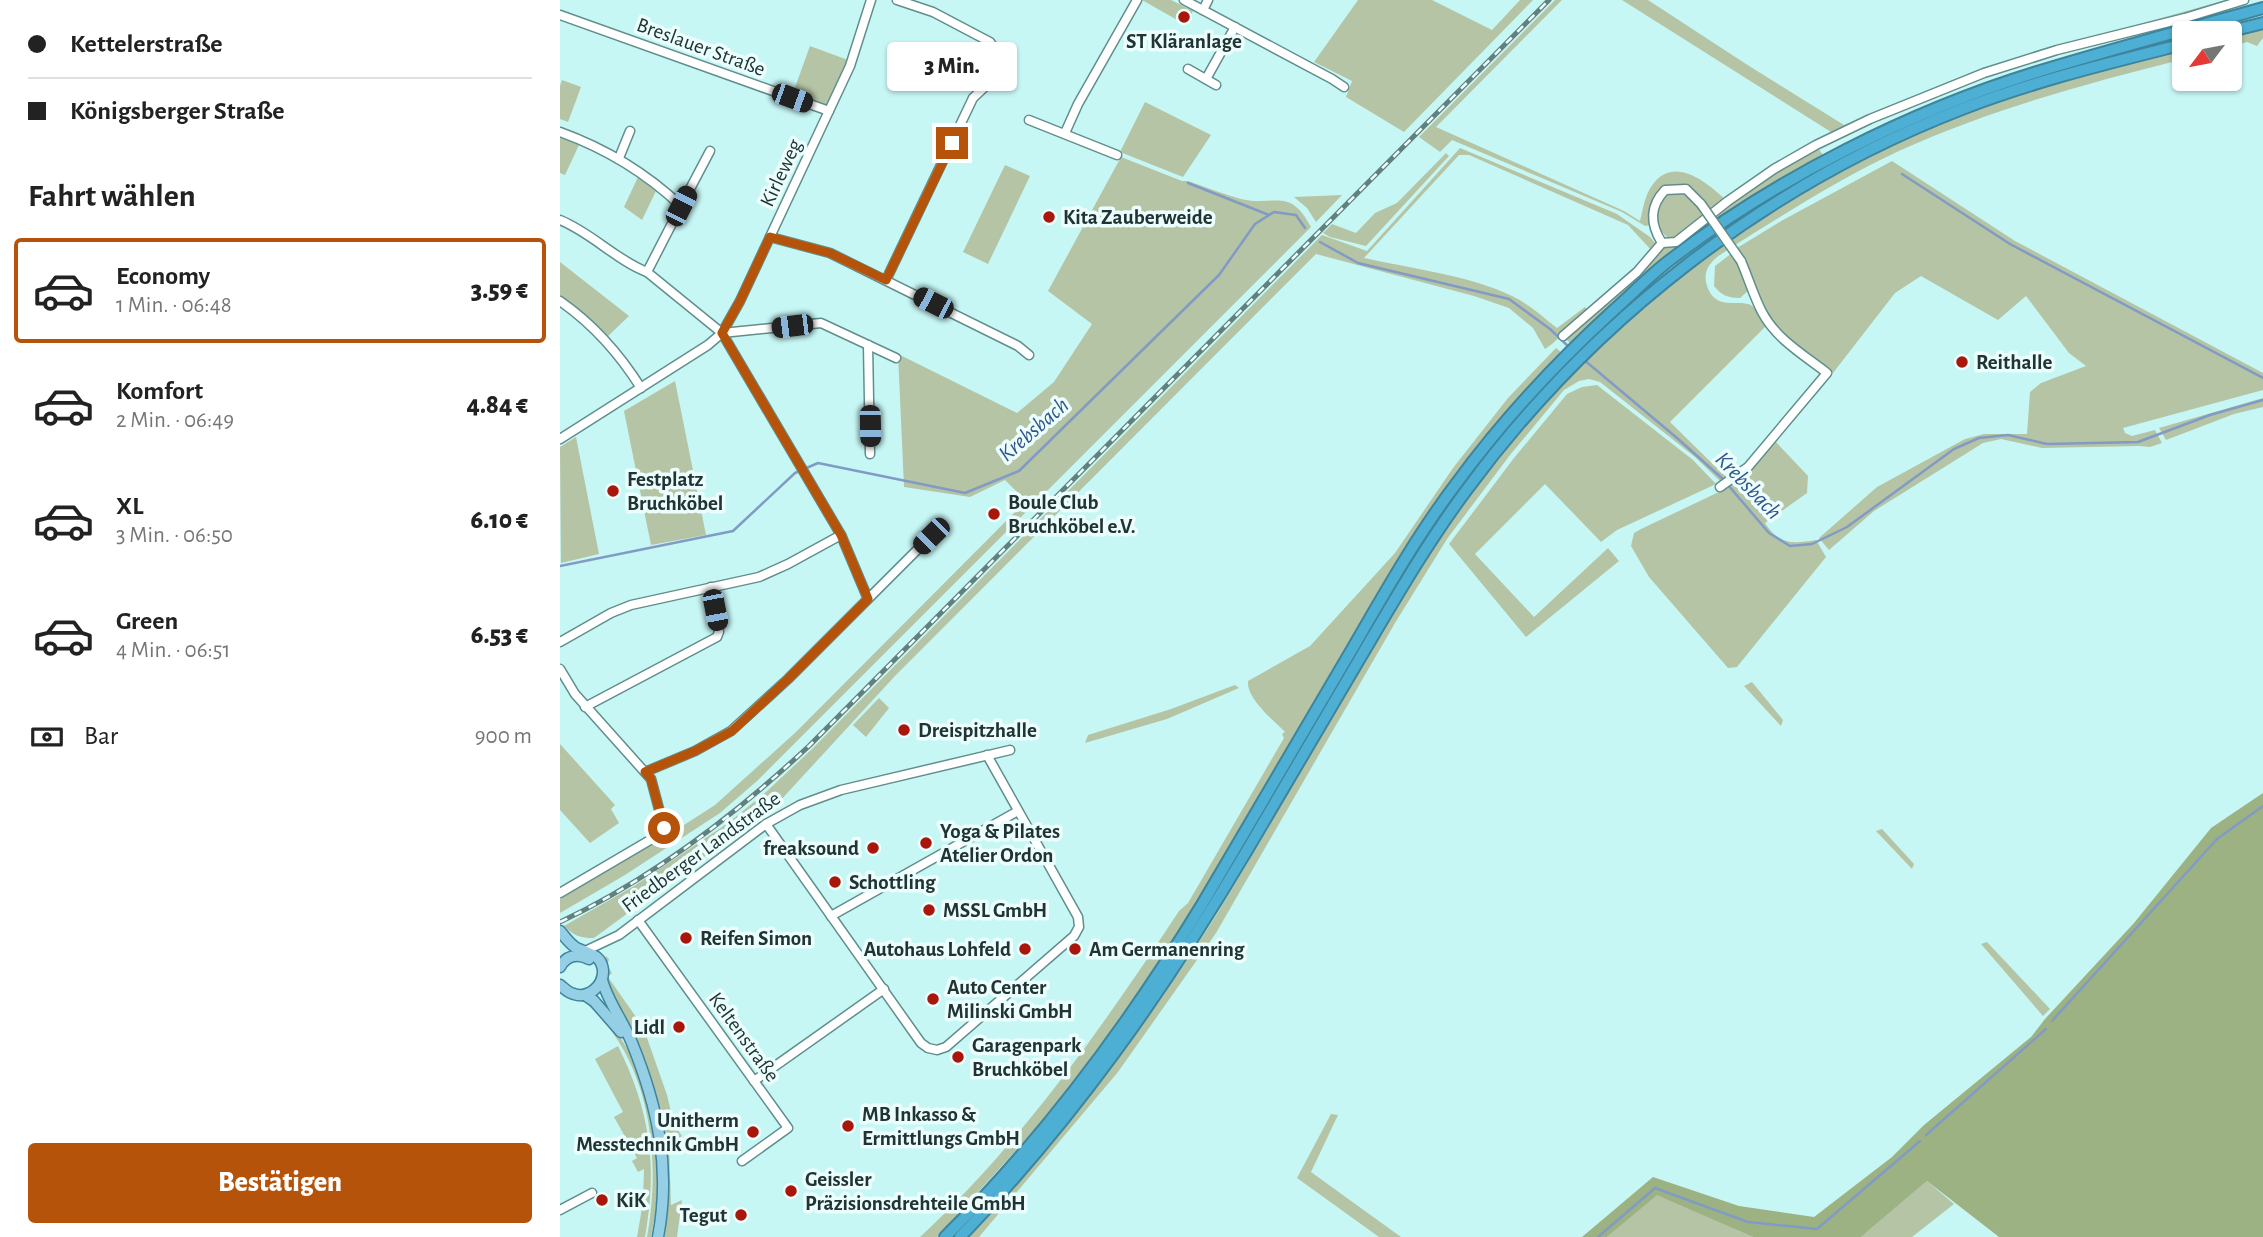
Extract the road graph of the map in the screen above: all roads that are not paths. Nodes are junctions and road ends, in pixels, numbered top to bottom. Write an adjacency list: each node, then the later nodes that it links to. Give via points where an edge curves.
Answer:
1 (860, 0): 7 (street)
2 (897, 0): 32 (street, via 933,12 990,42 998,61 993,79 974,98)
3 (1138, 0): 23 (street)
4 (1184, 0): 9 (street)
5 (1208, 0): 9 (street)
6 (2244, 0): 30 (street, via 1984,73 1870,119 1774,169 1676,242)
7 (871, 2): 19 (street, Kirleweg)
8 (2263, 8): 75 (highway, via 2034,73 1867,140 1767,194 1712,230 1666,263 1580,341 1479,454 1425,527 1200,907 1133,1010 1057,1112)
9 (1203, 10): 12 (street)
10 (560, 15): 19 (street, Breslauer Straße)
11 (2263, 23): 13 (highway)
12 (1235, 27): 16 (street); 18 (street)
13 (2242, 28)
14 (2172, 47): 76 (highway, via 2022,88 1871,149 1773,203 1719,240 1676,272 1571,367 1489,460 1434,537 1211,910 1136,1025 1056,1129)
15 (1188, 69): 16 (street)
16 (1206, 79): 17 (street)
17 (1216, 85)
18 (1343, 87)
19 (830, 111): 29 (street, Kirleweg)
20 (1029, 120): 23 (street)
21 (630, 131): 26 (street)
22 (560, 132): 26 (street)
23 (1065, 133): 25 (street)
24 (710, 151): 27 (street)
25 (1117, 155)
26 (619, 158): 27 (street)
27 (681, 206): 31 (street)
28 (560, 220): 31 (street)
29 (770, 237): 32 (street, via 830,253); 34 (street, Kirleweg)
30 (1662, 243): 35 (street, via 1637,272); 42 (street, bridge, via 1655,232 1657,198 1665,190 1686,189 1741,261 1768,321 1827,373 1748,467)
31 (648, 272): 34 (street)
32 (886, 280): 37 (street)
33 (560, 301): 39 (street, via 618,353)
34 (722, 333): 36 (street, via 821,323); 39 (street, Kirleweg); 43 (street)
35 (1563, 337)
36 (867, 345): 38 (street); 41 (street)
37 (1029, 355)
38 (895, 358)
39 (641, 388): 40 (street, Kirleweg)
40 (560, 439)
41 (870, 454)
42 (1720, 487)
43 (841, 535): 45 (street, via 759,577); 46 (street)
44 (931, 536): 46 (street)
45 (710, 587): 47 (street, via 631,605); 49 (street, via 717,636)
46 (868, 599): 52 (street, via 732,731)
47 (560, 642)
48 (560, 669): 49 (street)
49 (585, 707): 52 (street)
50 (1010, 750): 51 (street, Friedberger Landstraße)
51 (987, 755): 53 (street); 54 (street, Friedberger Landstraße, via 841,790)
52 (645, 772): 55 (street, via 651,779 662,833)
53 (1018, 811): 56 (street); 67 (street, via 1078,917 1074,936 937,1051 921,1043)
54 (766, 824): 56 (street); 57 (street, Friedberger Landstraße)
55 (560, 892)
56 (831, 916): 67 (street)
57 (638, 920): 59 (street, Friedberger Landstraße); 70 (street, Keltenstraße)
58 (560, 931): 61 (main road)
59 (619, 934): 61 (street, Friedberger Landstraße); 63 (street, Friedberger Landstraße)
60 (560, 939): 64 (main road)
61 (587, 951): 62 (street, Friedberger Landstraße); 63 (main road)
62 (576, 956): 64 (main road, Friedberger Landstraße); 66 (main road, via 595,966)
63 (601, 964): 66 (main road)
64 (561, 965)
65 (561, 984): 68 (main road, via 573,994)
66 (599, 984): 68 (main road); 69 (main road)
67 (884, 989): 70 (street)
68 (585, 995): 69 (main road, via 611,1019)
69 (635, 1053): 74 (main road, via 660,1139 663,1182)
70 (754, 1081): 71 (street, Keltenstraße, via 788,1128)
71 (742, 1161)
72 (592, 1193): 73 (street)
73 (560, 1210)
74 (658, 1237)
75 (945, 1237)
76 (960, 1237)

